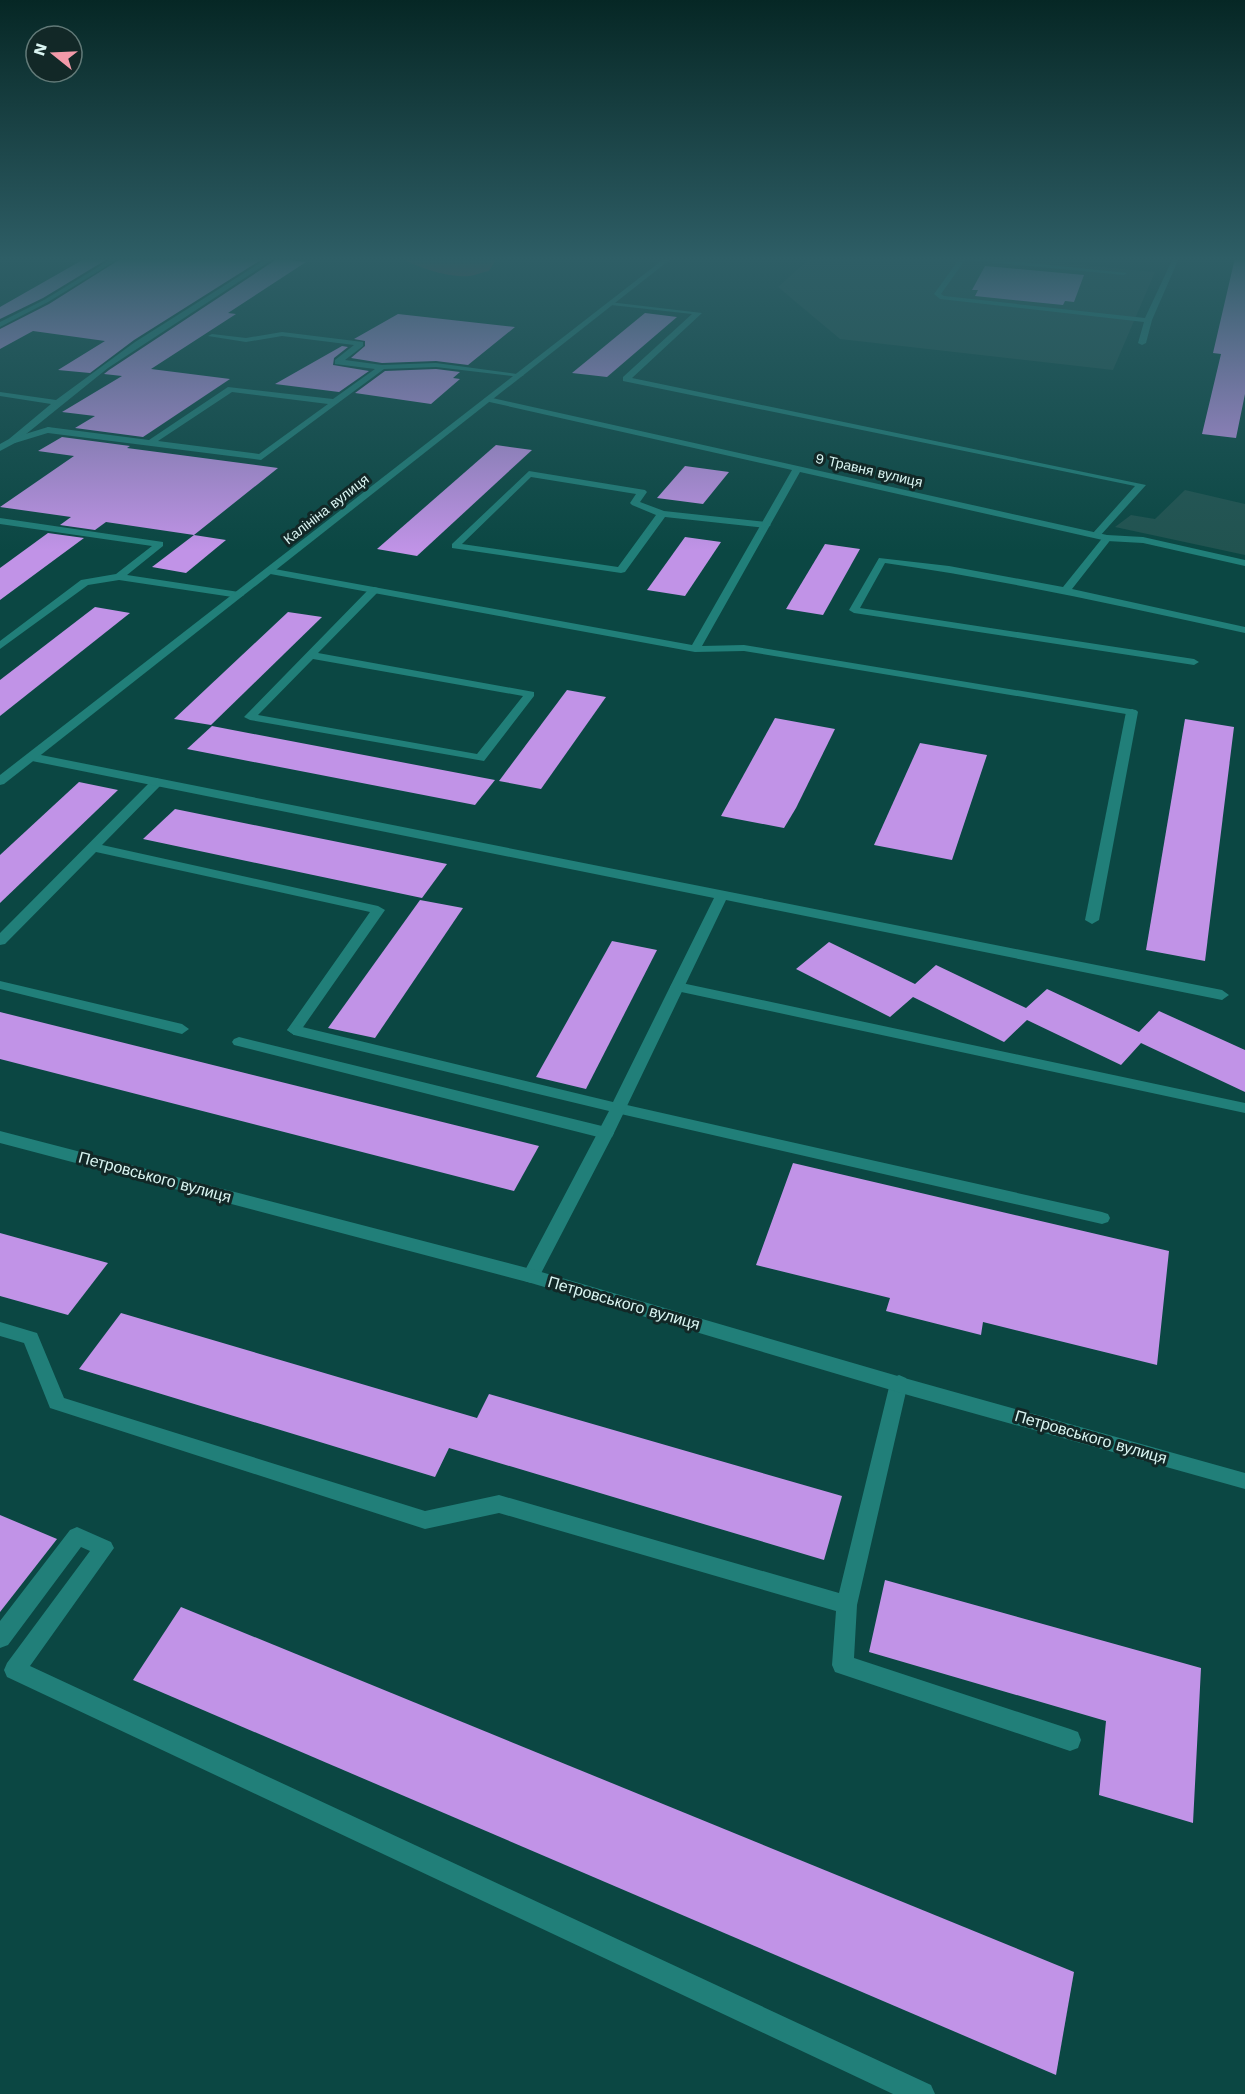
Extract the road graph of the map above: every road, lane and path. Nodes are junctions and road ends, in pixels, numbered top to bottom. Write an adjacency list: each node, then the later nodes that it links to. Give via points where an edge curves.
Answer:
1 (121, 356): 9 (street)
2 (346, 356): 5 (street, via 338,362)
3 (544, 356): 6 (street, Калініна вулиця)
4 (652, 356): 18 (street, via 627,379 1141,485)
5 (382, 367): 6 (street, via 436,365); 10 (street)
6 (520, 375): 8 (street, Калініна вулиця)
7 (0, 394): 9 (street)
8 (488, 399): 14 (street, 9 Травня вулиця); 21 (street, Калініна вулиця)
9 (55, 402): 11 (street)
10 (335, 402): 12 (street, via 231,389); 12 (street, via 261,457)
11 (12, 441): 12 (street, via 48,430); 13 (street)
12 (150, 443)
13 (0, 448)
14 (798, 468): 17 (street); 18 (street, 9 Травня вулиця)
15 (662, 514): 15 (street, via 621,570 454,546 529,474 642,492 635,503); 17 (street)
16 (0, 522): 22 (street, via 160,544)
17 (766, 525): 28 (street)
18 (1096, 535): 19 (street, 9 Травня вулиця)
19 (1107, 538): 20 (street, 9 Травня вулиця, via 1143,540); 24 (street)
20 (1245, 563)
21 (269, 571): 23 (street); 25 (street, Калініна вулиця)
22 (119, 576): 25 (street); 27 (street, via 85,582)
23 (374, 590): 28 (street); 29 (street)
24 (1066, 591): 26 (street); 30 (street, via 882,560 854,610)
25 (239, 594): 31 (street, Калініна вулиця)
26 (1245, 630)
27 (0, 646)
28 (695, 649): 36 (street, via 744,648 1132,712)
29 (310, 655): 29 (street, via 250,717 480,758 530,694)
30 (1194, 662)
31 (31, 757): 32 (street, Калініна вулиця); 33 (street)
32 (0, 781)
33 (157, 783): 34 (street); 35 (street)
34 (92, 848): 37 (street); 43 (street, via 378,910 294,1030)
35 (721, 896): 39 (street); 40 (street)
36 (1092, 920)
37 (0, 941)
38 (0, 985): 41 (street)
39 (677, 987): 43 (street); 44 (street)
40 (1222, 995)
41 (182, 1029)
42 (239, 1042): 45 (street)
43 (618, 1108): 45 (street); 47 (street)
44 (1245, 1108)
45 (606, 1133): 48 (street)
46 (0, 1137): 48 (street, Петровського вулиця)
47 (1102, 1218)
48 (531, 1276): 50 (street, Петровського вулиця)
49 (0, 1329): 52 (street, via 31,1338 57,1403 425,1520 499,1504)
50 (898, 1383): 51 (street, Петровського вулиця); 52 (street)
51 (1245, 1481)
52 (847, 1605): 54 (street, via 843,1665)
53 (0, 1638): 55 (street, via 76,1536 104,1548 15,1670)
54 (1070, 1740)
55 (922, 2094)

